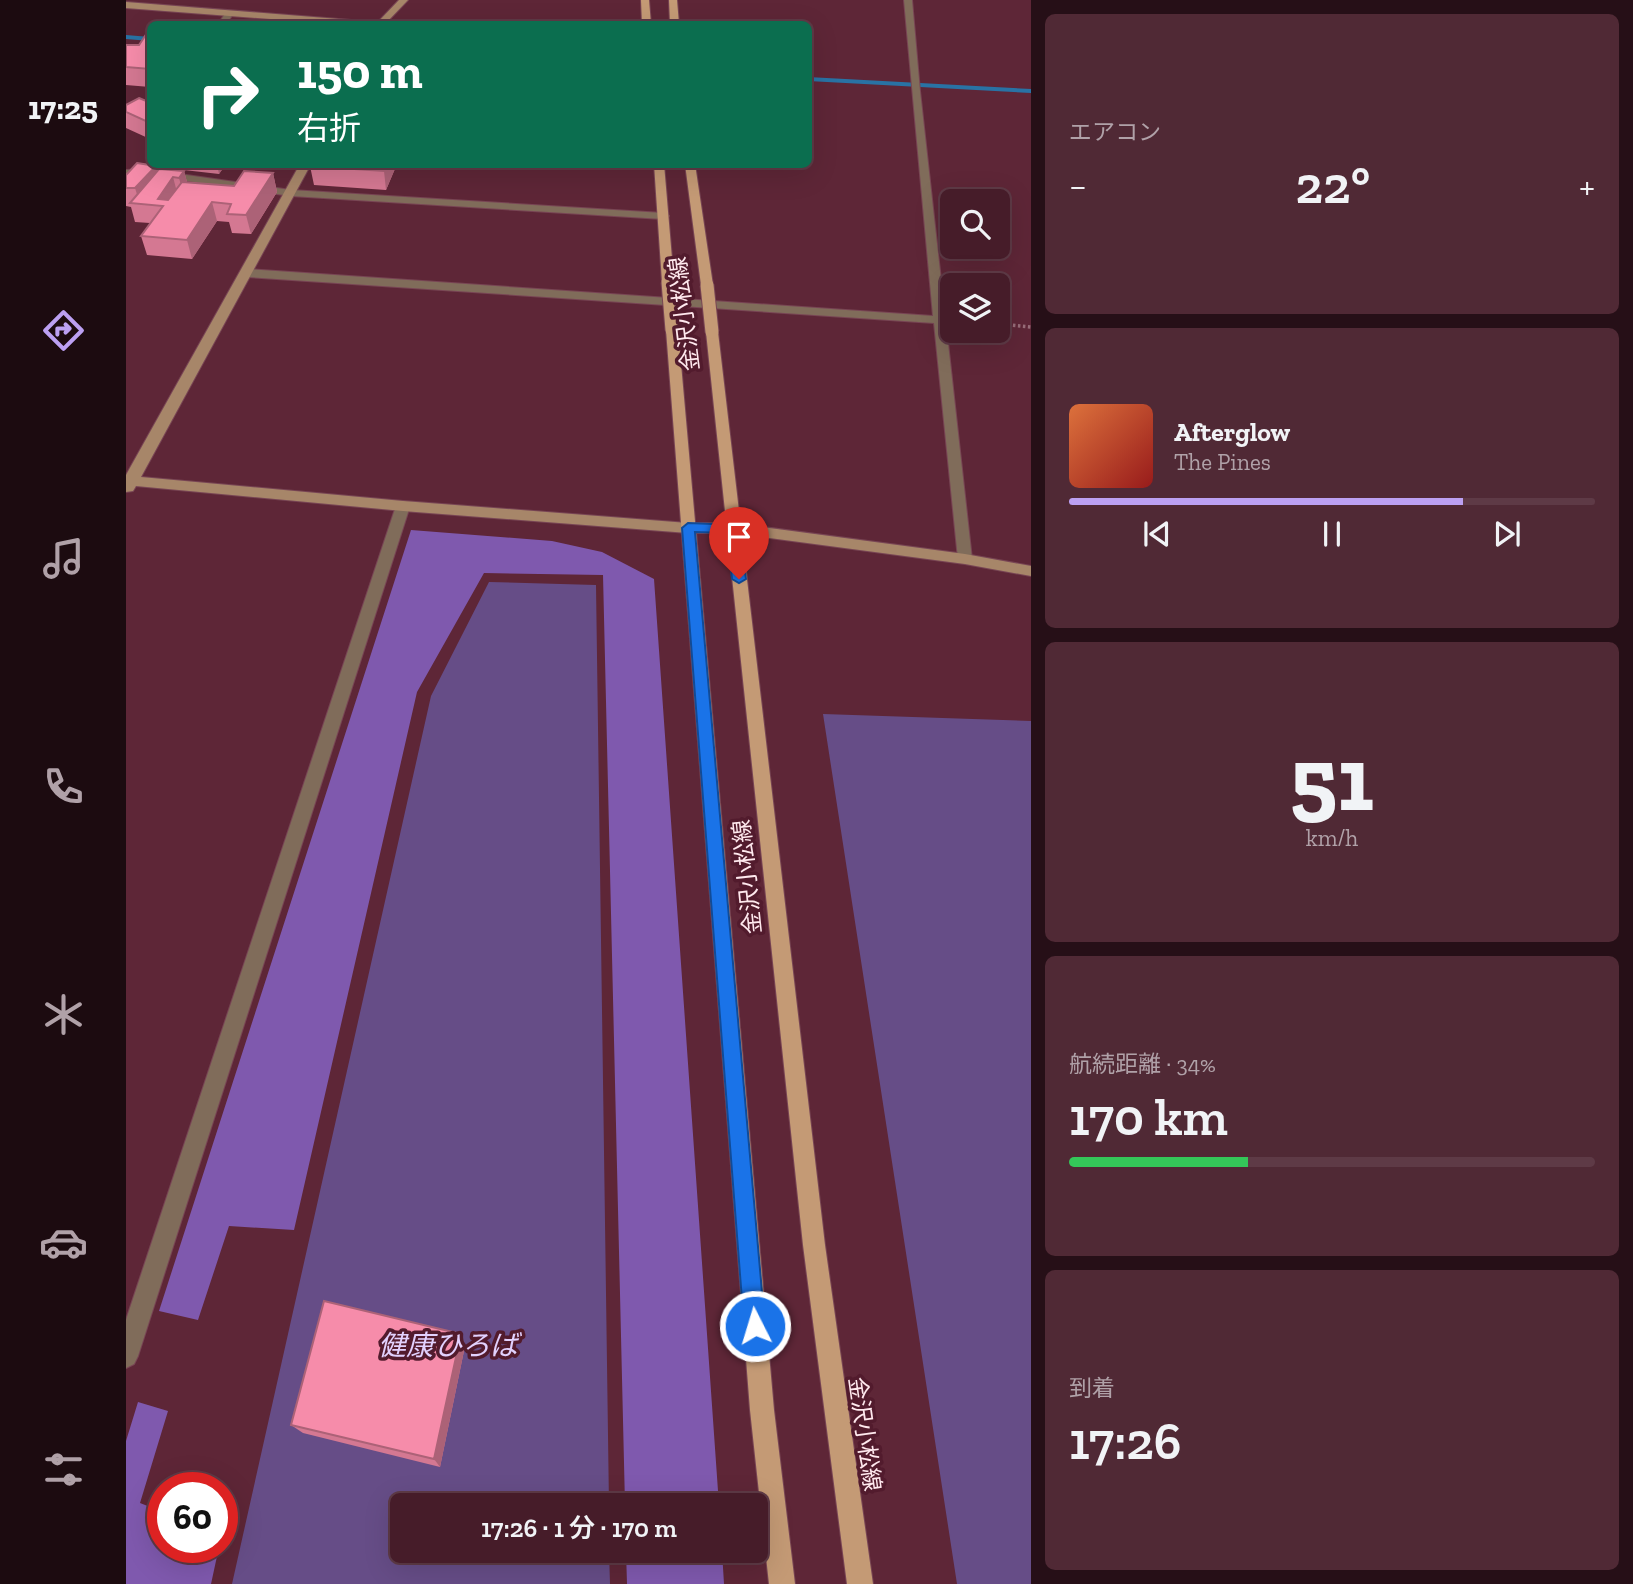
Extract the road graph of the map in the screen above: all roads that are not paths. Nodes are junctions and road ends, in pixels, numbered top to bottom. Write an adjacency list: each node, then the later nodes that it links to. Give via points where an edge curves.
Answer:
1 (404, 0): 9 (street)
2 (645, 0): 10 (main road)
3 (673, 0): 11 (main road)
4 (908, 0): 19 (street)
5 (126, 5): 6 (street)
6 (230, 13): 7 (street); 8 (street)
7 (224, 21)
8 (327, 21)
9 (383, 21)
10 (647, 21)
11 (675, 21)
12 (304, 168): 16 (street)
13 (659, 168): 17 (main road, 金沢小松線)
14 (691, 168): 23 (main road, 金沢小松線, bridge)
15 (126, 173): 16 (street)
16 (291, 193): 17 (street); 18 (street)
17 (663, 216): 22 (main road, 金沢小松線, bridge)
18 (247, 273): 19 (street); 20 (street)
19 (938, 320): 24 (street)
20 (128, 484): 21 (street)
21 (403, 506): 22 (street); 26 (street)
22 (688, 528): 23 (street); 27 (main road, 金沢小松線, via 762,1410)
23 (733, 528): 24 (street); 28 (main road, 金沢小松線, via 814,1245)
24 (965, 559): 25 (street)
25 (1031, 571)
26 (126, 1356)
27 (782, 1584)
28 (860, 1584)

